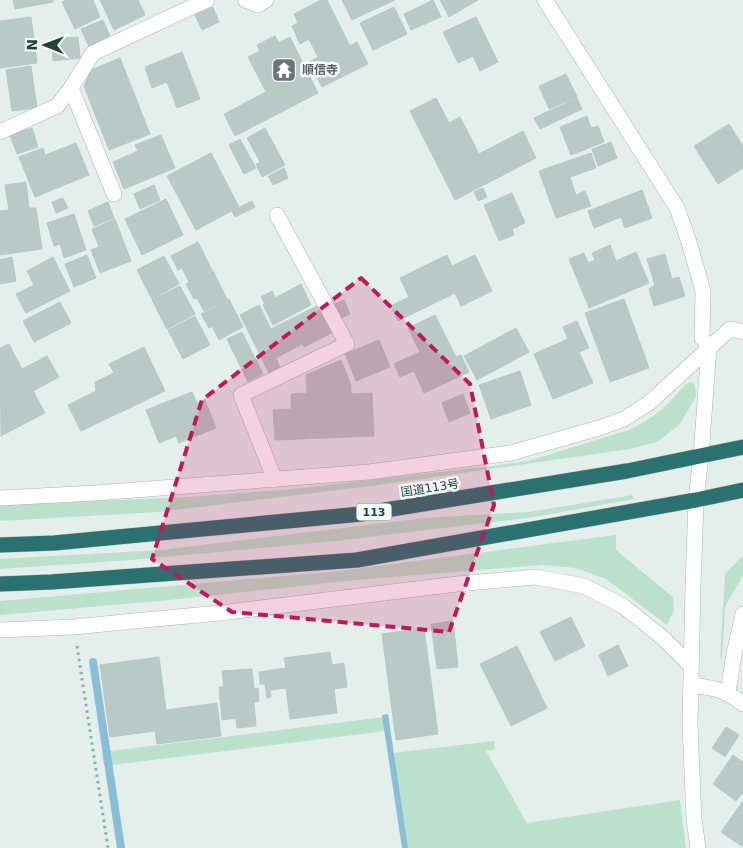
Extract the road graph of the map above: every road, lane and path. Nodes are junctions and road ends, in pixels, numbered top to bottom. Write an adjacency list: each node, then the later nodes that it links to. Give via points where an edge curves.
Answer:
1 (207, 0): 5 (street, via 93,53)
2 (245, 0): 3 (street, via 258,5)
3 (266, 0)
4 (545, 0): 10 (street, via 677,208 702,291 702,338)
5 (70, 88): 6 (street, via 57,106); 7 (street)
6 (0, 132)
7 (114, 194)
8 (277, 214): 13 (street, via 347,344 242,395)
9 (743, 332): 10 (street, via 730,329)
10 (709, 347): 12 (street); 13 (street, via 649,403 624,419 599,428 511,453 369,472)
11 (743, 447): 12 (highway, 国道113号 / 113)
12 (701, 456): 16 (street); 17 (highway, 国道113号 / 113, via 361,514 54,543)
13 (275, 480): 15 (street)
14 (743, 490): 16 (highway)
15 (0, 498)
16 (696, 500): 18 (highway, via 357,560); 22 (street)
17 (0, 545)
18 (0, 584)
19 (743, 614): 24 (street)
20 (74, 627): 21 (street); 22 (street, via 535,577 584,586 623,606); 26 (path)
21 (0, 630)
22 (691, 666): 23 (street)
23 (691, 685): 24 (street); 27 (street, via 694,819)
24 (728, 692): 25 (street)
25 (743, 704)
26 (108, 848)
27 (698, 848)

